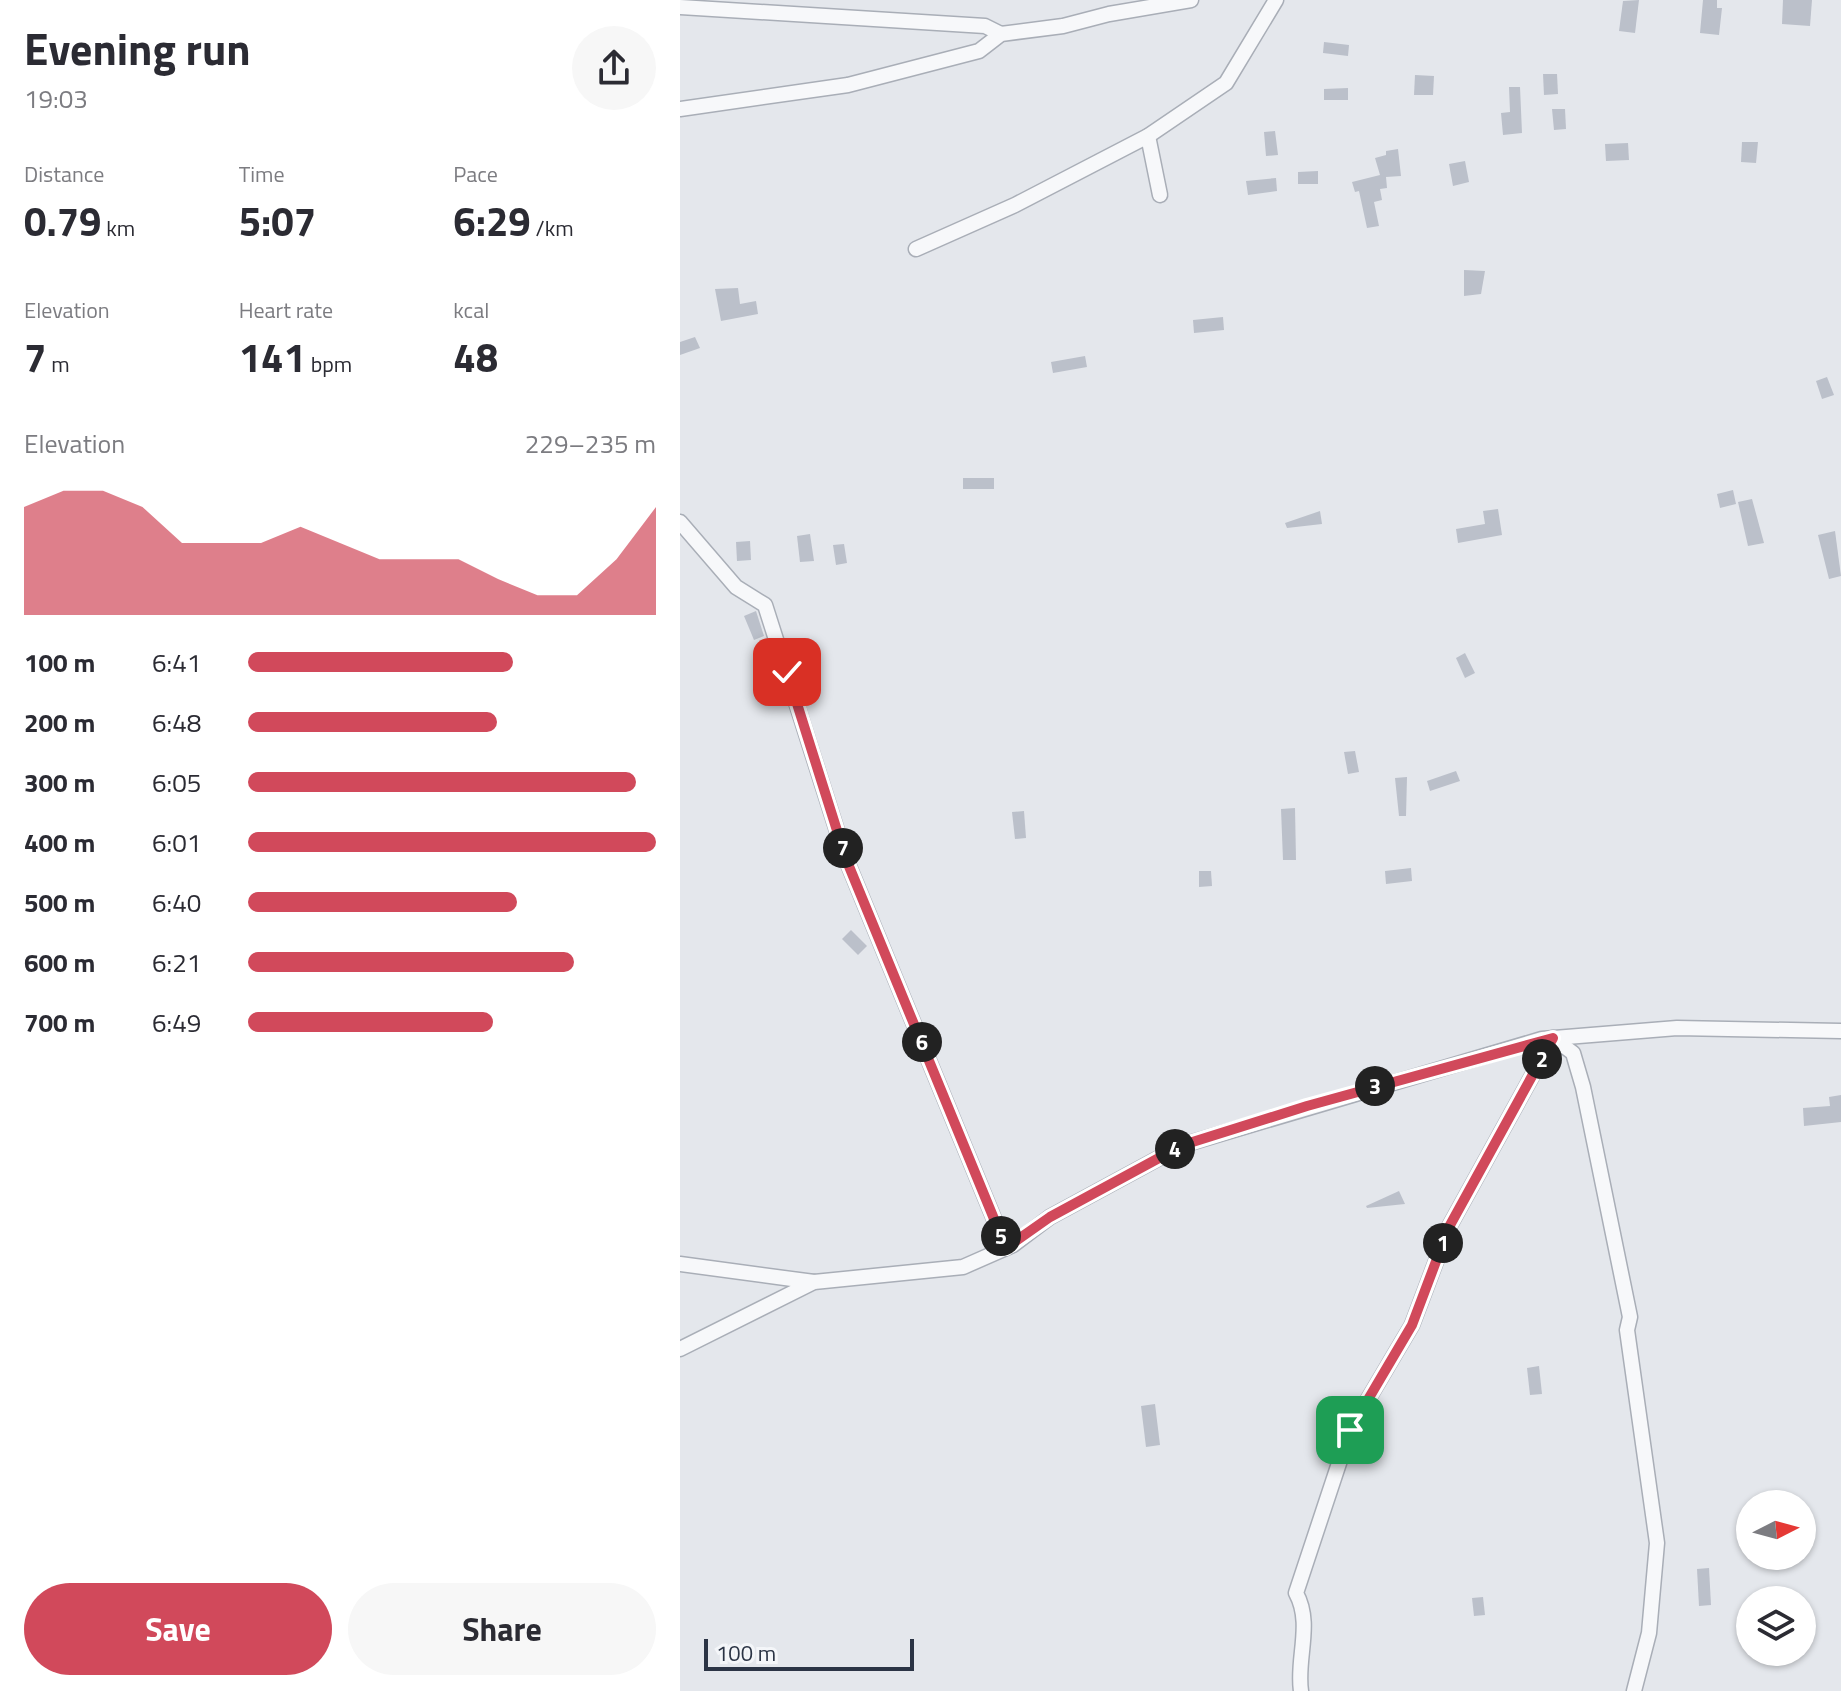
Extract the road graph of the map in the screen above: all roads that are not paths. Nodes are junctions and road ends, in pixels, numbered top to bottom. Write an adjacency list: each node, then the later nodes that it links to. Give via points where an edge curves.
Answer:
1 (1191, 0): 4 (street)
2 (1276, 0): 6 (street, via 1226,83)
3 (680, 7): 4 (street, via 985,26)
4 (1001, 34): 5 (street, via 979,51 848,85)
5 (680, 109)
6 (1148, 136): 7 (street); 8 (street)
7 (1160, 195)
8 (916, 249)
9 (680, 522): 12 (street, via 736,587 765,605 846,859)
10 (1841, 1031): 11 (street, via 1677,1028)
11 (1553, 1038): 12 (street, via 1183,1145 1050,1217); 16 (street, via 1449,1227 1412,1325 1350,1430 1296,1593 1305,1642); 17 (street, via 1573,1053 1583,1087 1630,1317 1627,1330 1657,1543 1649,1633)
12 (1006, 1248): 14 (street, via 963,1267)
13 (680, 1264): 14 (street)
14 (814, 1282): 15 (street)
15 (680, 1349)
16 (1301, 1691)
17 (1634, 1691)

